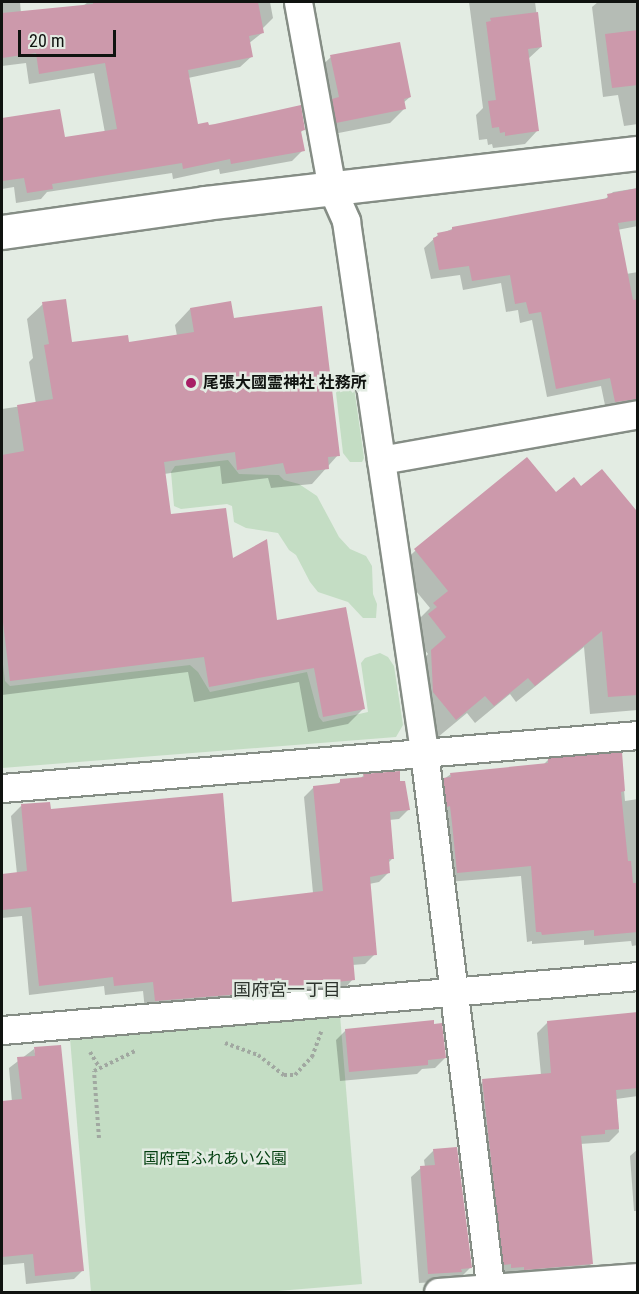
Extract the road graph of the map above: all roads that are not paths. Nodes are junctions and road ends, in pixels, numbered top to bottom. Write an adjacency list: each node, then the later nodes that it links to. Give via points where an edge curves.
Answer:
1 (298, 2): 3 (street)
2 (638, 153): 3 (street)
3 (332, 189): 4 (street); 6 (street, via 346,221)
4 (2, 232)
5 (638, 414): 6 (street)
6 (381, 460): 8 (street)
7 (638, 735): 8 (street)
8 (424, 752): 9 (street); 11 (street)
9 (2, 788)
10 (638, 976): 11 (street)
11 (454, 992): 12 (street); 14 (street)
12 (2, 1030)
13 (638, 1277): 14 (street)
14 (491, 1291): 15 (street)
15 (438, 1293)

